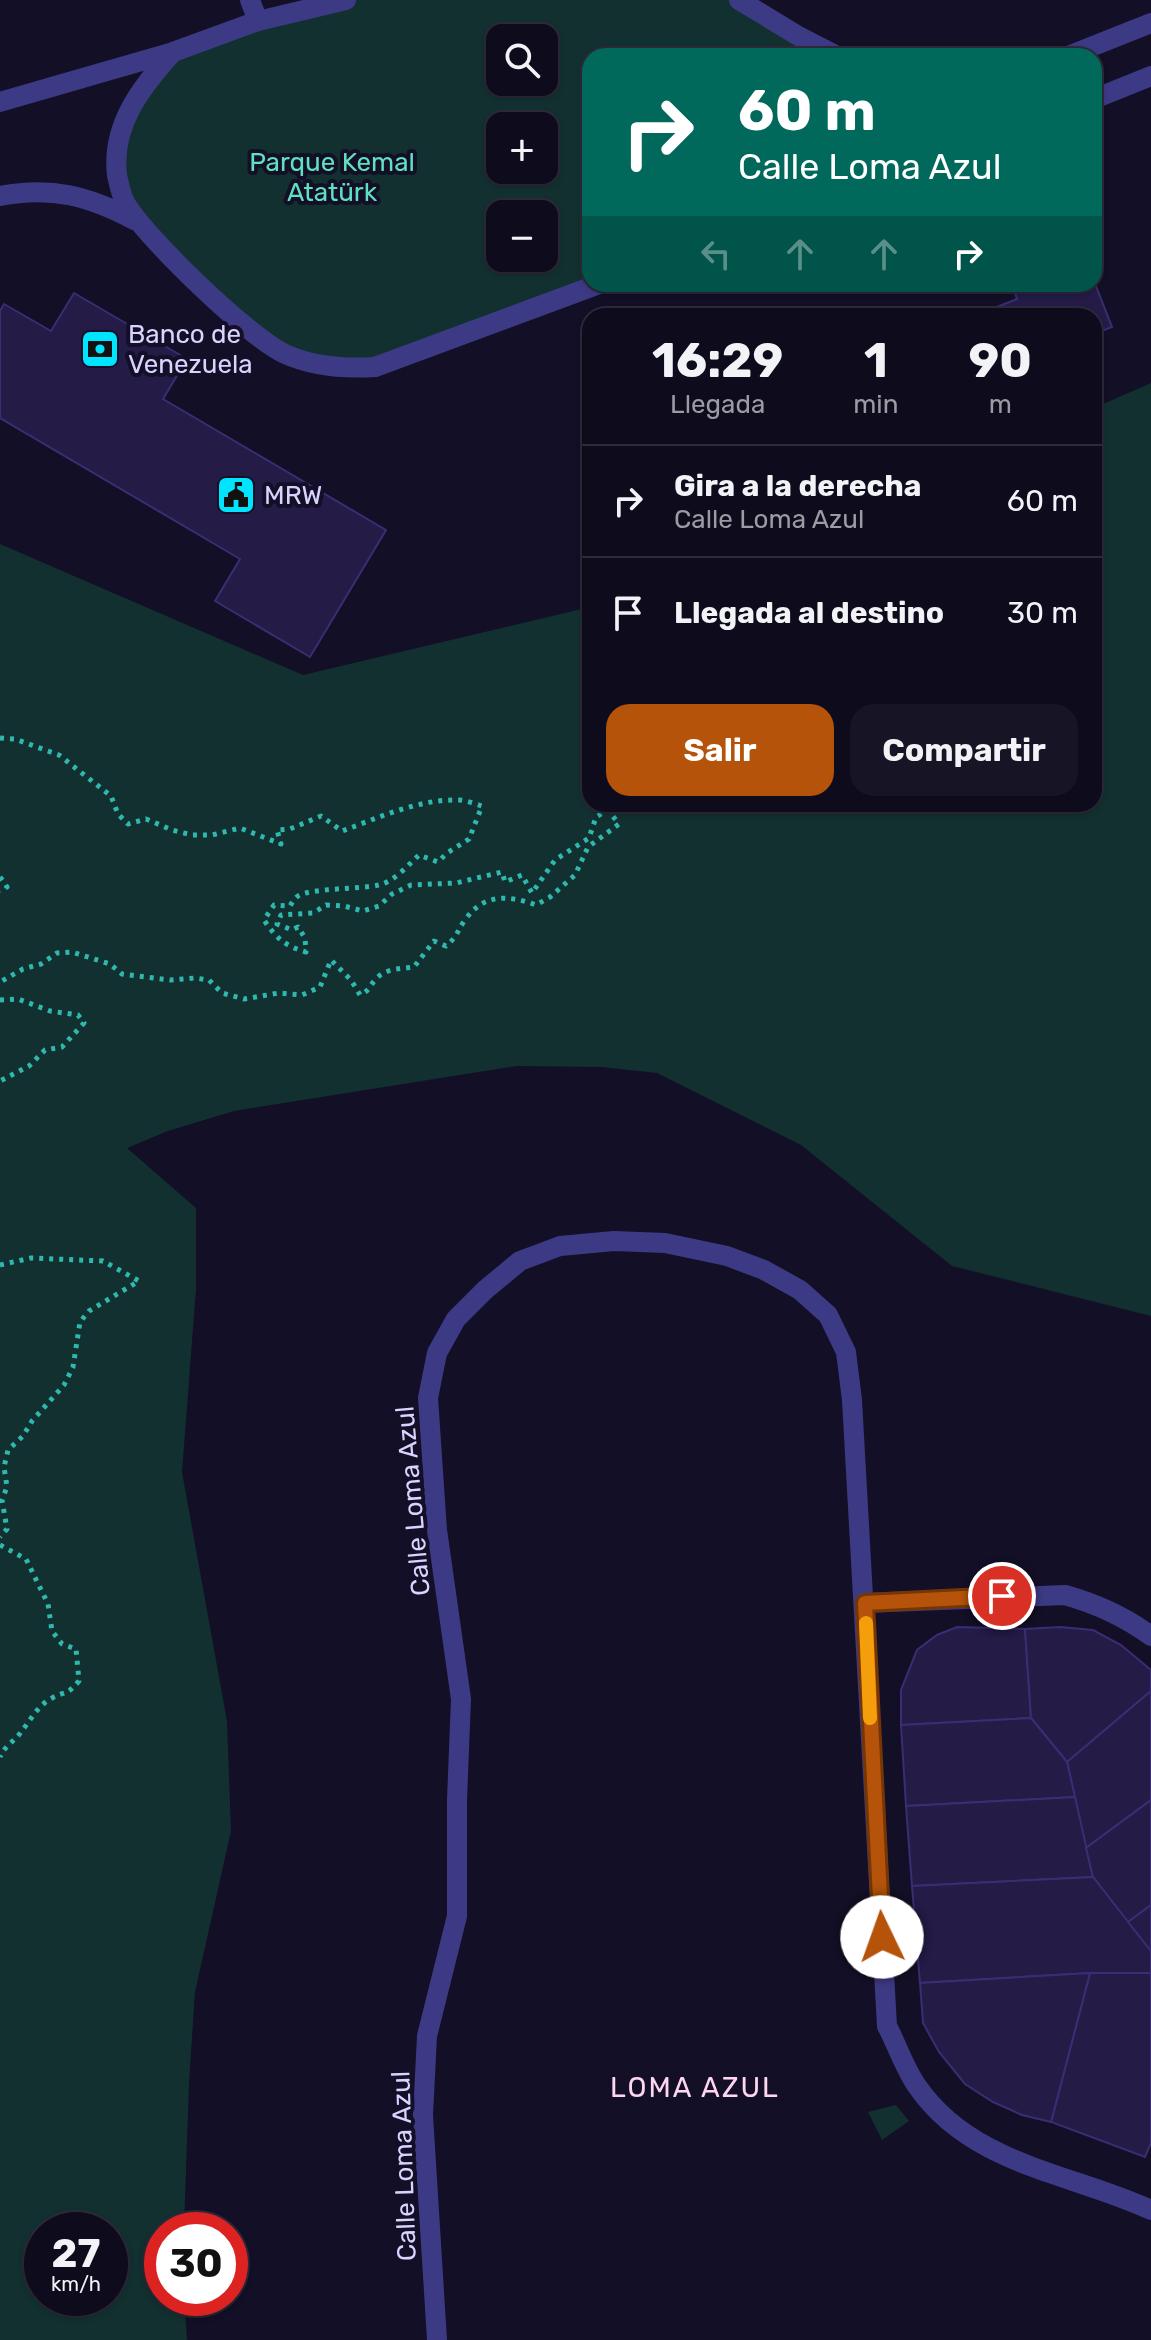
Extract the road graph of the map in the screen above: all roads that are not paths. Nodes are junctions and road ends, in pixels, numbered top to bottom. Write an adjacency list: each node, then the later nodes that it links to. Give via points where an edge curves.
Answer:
1 (250, 0): 4 (street)
2 (346, 0): 4 (street)
3 (739, 0): 6 (street)
4 (258, 21): 8 (street)
5 (1151, 23): 7 (street)
6 (821, 48)
7 (1088, 48)
8 (173, 52): 11 (street); 13 (street, via 126,114 120,133 117,175)
9 (1151, 76): 10 (street)
10 (1102, 96)
11 (0, 102)
12 (0, 196): 13 (street, via 64,193)
13 (138, 222): 14 (street, via 261,339 284,353 342,369 375,367)
14 (582, 290)
15 (865, 1603): 16 (street, via 1065,1595 1118,1614); 17 (street, Calle Loma Azul, via 887,2026 917,2086 947,2119 984,2146); 18 (street, Calle Loma Azul, via 846,1352 828,1315 800,1290 727,1256 665,1243 614,1241 560,1246 520,1261 456,1319 437,1353 428,1398 437,1530 461,1699 457,1916 427,2036 423,2115)
16 (1151, 1636)
17 (1151, 2210)
18 (437, 2340)

